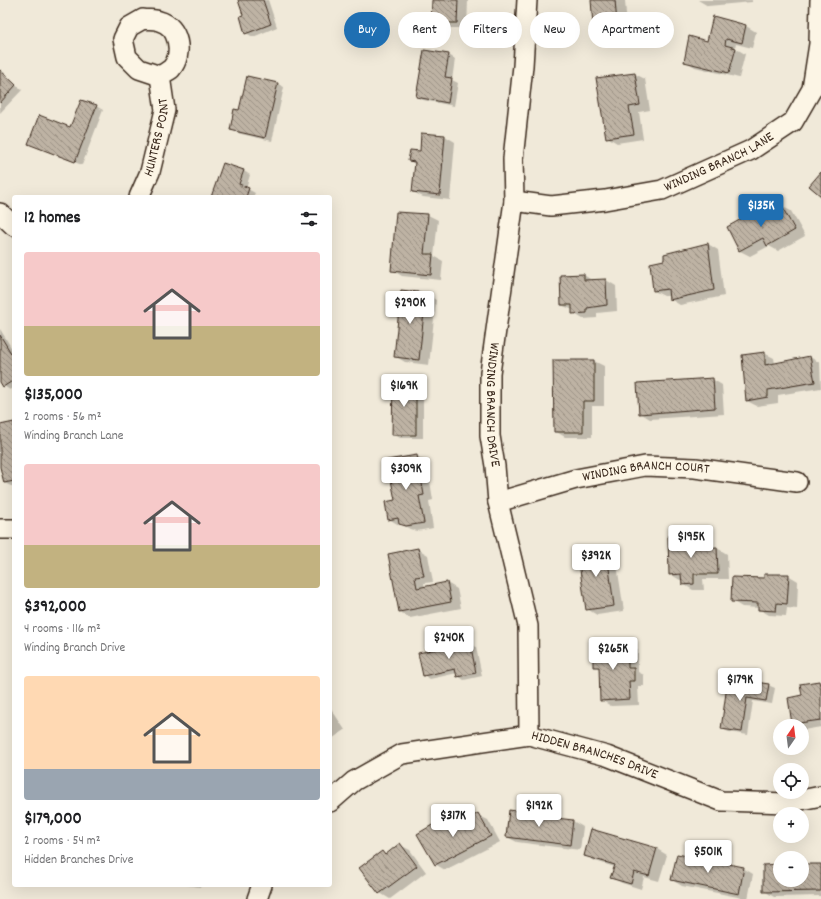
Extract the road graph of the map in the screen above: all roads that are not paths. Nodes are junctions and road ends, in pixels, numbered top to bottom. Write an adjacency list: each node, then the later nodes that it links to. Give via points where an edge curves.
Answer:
1 (527, 0): 5 (street, WINDING BRANCH DRIVE, via 523,66 512,159)
2 (820, 0): 5 (street, WINDING BRANCH LANE, via 819,44 812,89 793,122 751,150 662,190 551,206)
3 (160, 76): 4 (street, HUNTERS POINT, via 165,110 150,172)
4 (140, 195)
5 (514, 201): 9 (street, WINDING BRANCH DRIVE, via 490,373 490,436)
6 (0, 213): 7 (street)
7 (12, 224)
8 (797, 482): 9 (street, WINDING BRANCH COURT, via 695,468 645,466 576,479)
9 (498, 502): 12 (street, WINDING BRANCH DRIVE, via 528,626)
10 (0, 529): 11 (street)
11 (12, 529)
12 (529, 735): 13 (street, HIDDEN BRANCHES DRIVE, via 607,756 722,801 786,803); 14 (street, HIDDEN BRANCHES DRIVE, via 402,754 354,780)
13 (821, 796)
14 (332, 800)
15 (261, 887): 16 (street)
16 (257, 899)

